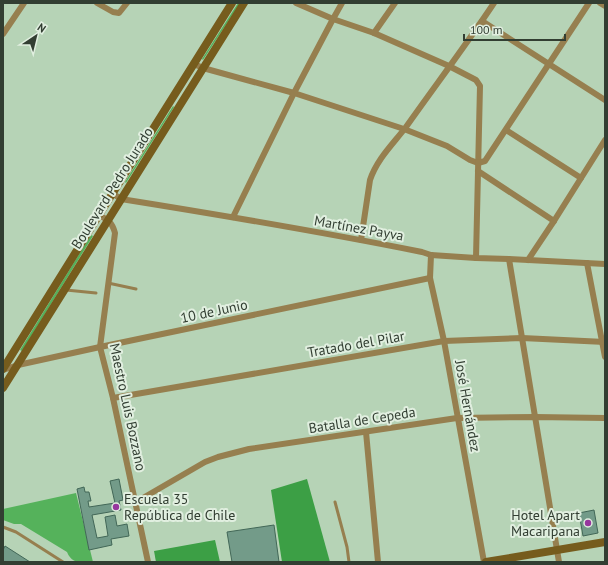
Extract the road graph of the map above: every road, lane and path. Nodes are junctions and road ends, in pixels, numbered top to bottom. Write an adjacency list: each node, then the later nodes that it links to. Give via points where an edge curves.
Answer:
1 (24, 3): 16 (street)
2 (96, 3): 3 (street, via 119,13)
3 (127, 3)
4 (232, 3): 17 (main road, Boulevard Pedro Jurado)
5 (244, 3): 20 (main road, Boulevard Pedro Jurado)
6 (296, 3): 13 (street)
7 (342, 3): 13 (street)
8 (395, 3): 15 (street)
9 (494, 3): 14 (street)
10 (589, 3): 18 (street)
11 (600, 3): 12 (street)
12 (605, 6)
13 (333, 19): 15 (street); 21 (street)
14 (482, 21): 18 (street); 19 (street)
15 (374, 33): 19 (street)
16 (3, 34)
17 (194, 64): 20 (street); 22 (main road, Boulevard Pedro Jurado)
18 (549, 64): 23 (street); 26 (street)
19 (450, 66): 25 (street); 28 (street, via 476,80 480,86)
20 (203, 68): 21 (street); 24 (main road, Boulevard Pedro Jurado)
21 (294, 93): 25 (street); 34 (street)
22 (172, 99): 24 (main road); 31 (main road, Boulevard Pedro Jurado)
23 (605, 100)
24 (180, 104): 32 (main road, Boulevard Pedro Jurado)
25 (404, 129): 28 (street, via 447,146); 37 (street, via 379,161 370,180)
26 (506, 130): 28 (street, via 485,160); 30 (street)
27 (605, 140): 30 (street)
28 (478, 163): 29 (street)
29 (478, 171): 36 (street); 39 (street)
30 (581, 178): 36 (street)
31 (112, 193): 32 (street, Martínez Payva); 33 (main road, Boulevard Pedro Jurado)
32 (121, 199): 34 (street, Martínez Payva); 35 (main road, Boulevard Pedro Jurado)
33 (98, 215): 35 (street); 55 (main road, Boulevard Pedro Jurado)
34 (233, 217): 37 (street, Martínez Payva)
35 (108, 220): 45 (street, Maestro Luis Bozzano, via 115,233); 46 (main road, Boulevard Pedro Jurado)
36 (554, 221): 41 (street)
37 (361, 240): 38 (street, Martínez Payva)
38 (431, 255): 39 (street, Martínez Payva); 44 (street, José Hernández)
39 (476, 258): 40 (street, Martínez Payva)
40 (509, 259): 41 (street, Martínez Payva); 49 (street)
41 (528, 260): 42 (street, Martínez Payva)
42 (587, 263): 43 (street, Martínez Payva); 51 (street)
43 (605, 264)
44 (430, 278): 50 (street, José Hernández); 52 (street, 10 de Junio)
45 (108, 283): 47 (lane); 52 (street, Maestro Luis Bozzano)
46 (64, 289): 48 (lane); 54 (main road, Boulevard Pedro Jurado)
47 (136, 289)
48 (96, 294)
49 (522, 338): 50 (street, Tratado del Pilar); 51 (street, Tratado del Pilar); 58 (street)
50 (444, 342): 57 (street, Tratado del Pilar); 59 (street, José Hernández)
51 (604, 342): 53 (street)
52 (100, 347): 54 (street, 10 de Junio); 57 (street, Maestro Luis Bozzano)
53 (605, 357)
54 (18, 365): 55 (street, 10 de Junio); 56 (main road, Boulevard Pedro Jurado)
55 (3, 370)
56 (3, 388)
57 (113, 398): 62 (street, Maestro Luis Bozzano)
58 (535, 417): 59 (street, Batalla de Cepeda); 60 (street, Batalla de Cepeda); 66 (street)
59 (457, 418): 61 (street, Batalla de Cepeda); 71 (street, José Hernández)
60 (605, 418)
61 (366, 432): 62 (street, Batalla de Cepeda, via 249,449 218,457); 70 (street)
62 (136, 502): 68 (street, Maestro Luis Bozzano)
63 (334, 502): 69 (lane)
64 (3, 527): 67 (lane, via 16,532)
65 (605, 542): 66 (main road)
66 (557, 550): 71 (main road); 72 (street)
67 (63, 562)
68 (148, 562)
69 (349, 562)
70 (378, 562)
71 (485, 562)
72 (559, 562)

